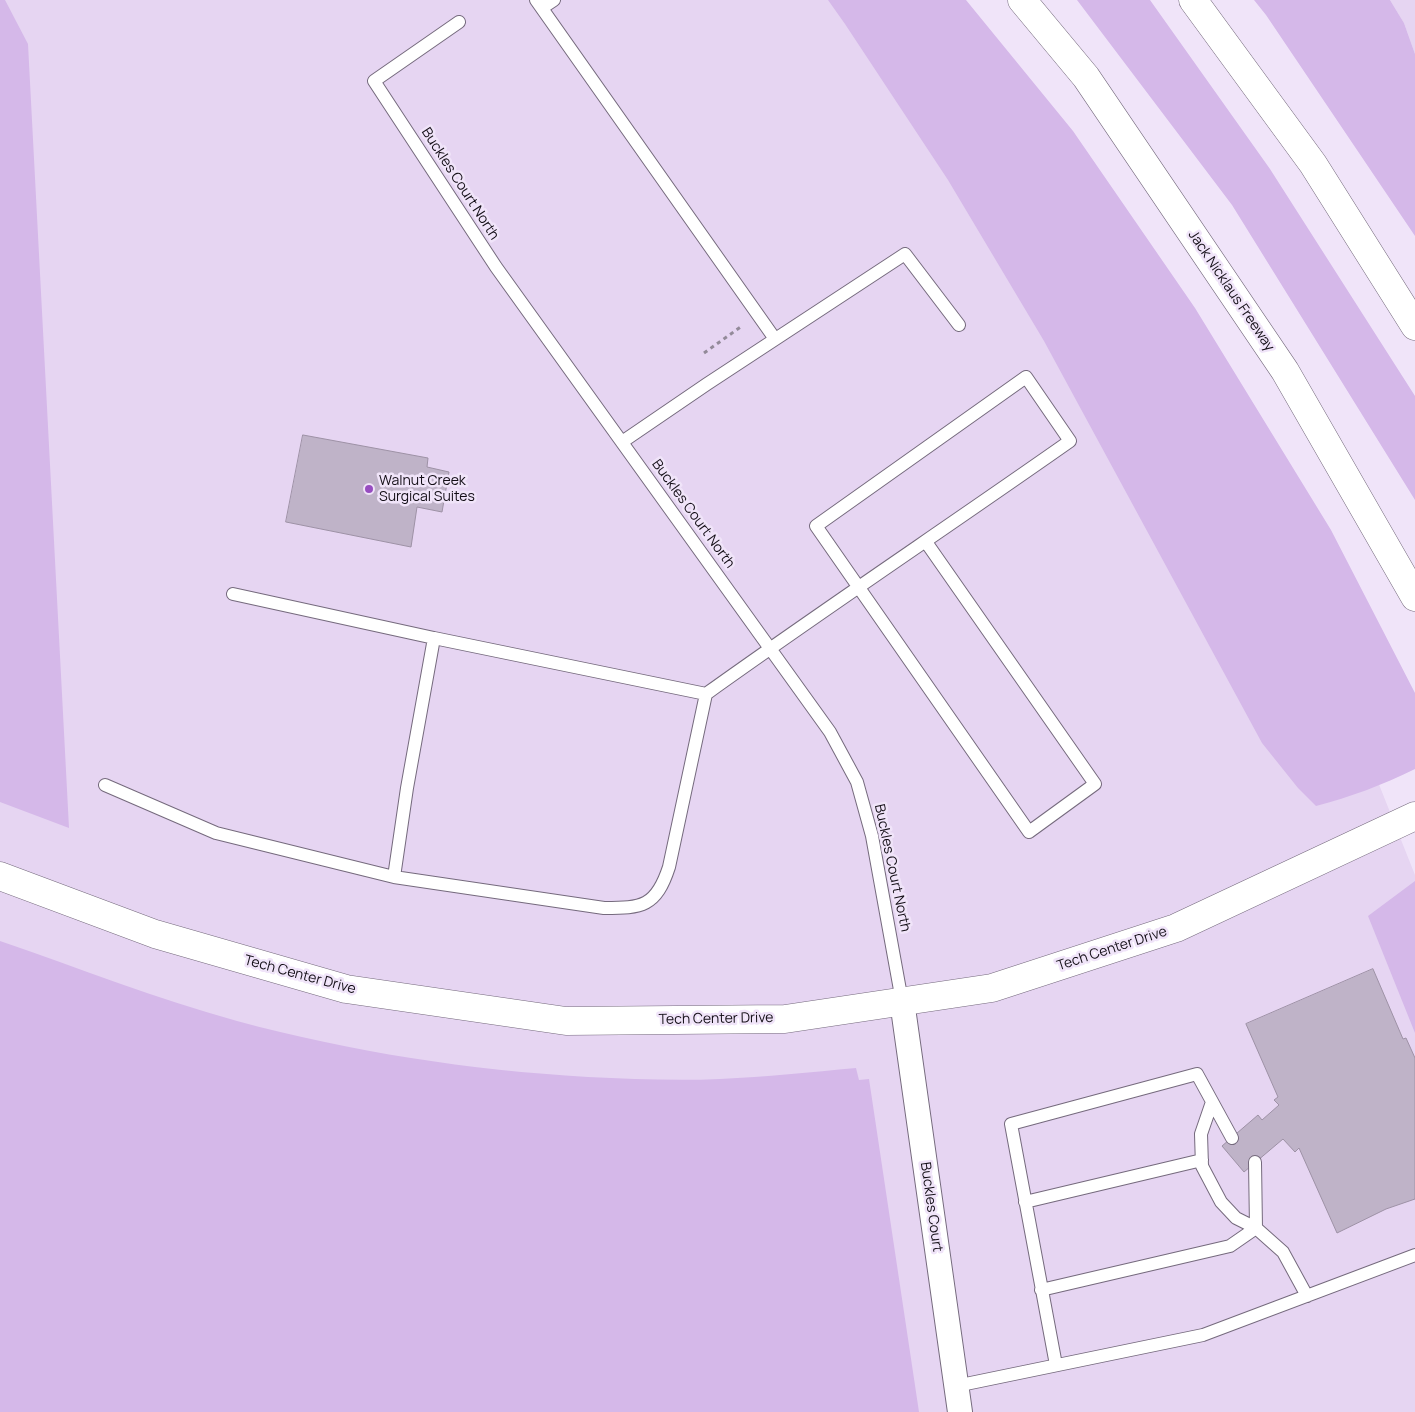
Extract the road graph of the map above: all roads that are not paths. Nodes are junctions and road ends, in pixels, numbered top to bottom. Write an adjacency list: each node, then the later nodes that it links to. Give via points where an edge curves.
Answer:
1 (554, 0): 4 (lane)
2 (1022, 0): 13 (main road, Jack Nicklaus Freeway, via 1086,77 1284,371)
3 (1193, 0): 7 (main road, via 1312,164)
4 (539, 4): 8 (lane)
5 (460, 22): 9 (lane, Buckles Court North, via 374,81 496,267)
6 (959, 325): 8 (lane, via 905,254)
7 (1415, 326)
8 (775, 339): 9 (lane)
9 (622, 442): 15 (lane, Buckles Court North)
10 (926, 542): 11 (lane); 11 (lane, via 1070,441 1026,377 816,526); 11 (lane, via 1095,784 1029,832)
11 (858, 588): 15 (lane)
12 (233, 594): 14 (lane)
13 (1415, 597)
14 (434, 638): 16 (lane); 20 (lane)
15 (770, 648): 16 (lane); 21 (lane, Buckles Court North, via 830,732 857,782 872,836)
16 (706, 694): 20 (lane, via 669,867 664,881 647,903 633,908 604,908)
17 (105, 785): 20 (lane, via 216,833)
18 (1411, 818): 21 (main road, Tech Center Drive, via 1176,928 992,988)
19 (0, 876): 21 (main road, Tech Center Drive, via 155,934 346,990 566,1021 785,1019)
20 (394, 878)
21 (902, 1002): 32 (street, Buckles Court)
22 (1212, 1102): 23 (lane); 24 (lane, via 1201,1134); 26 (lane, via 1197,1074 1011,1124)
23 (1232, 1138)
24 (1202, 1160): 26 (lane); 27 (lane, via 1221,1202 1236,1218)
25 (1255, 1162): 27 (lane)
26 (1025, 1202): 29 (lane)
27 (1256, 1228): 29 (lane, via 1230,1246); 30 (lane, via 1283,1252)
28 (1415, 1255): 30 (lane)
29 (1042, 1290): 31 (lane)
30 (1307, 1296): 31 (lane, via 1204,1335)
31 (1056, 1365): 32 (lane)
32 (956, 1386): 33 (street, Buckles Court)
33 (960, 1412)

